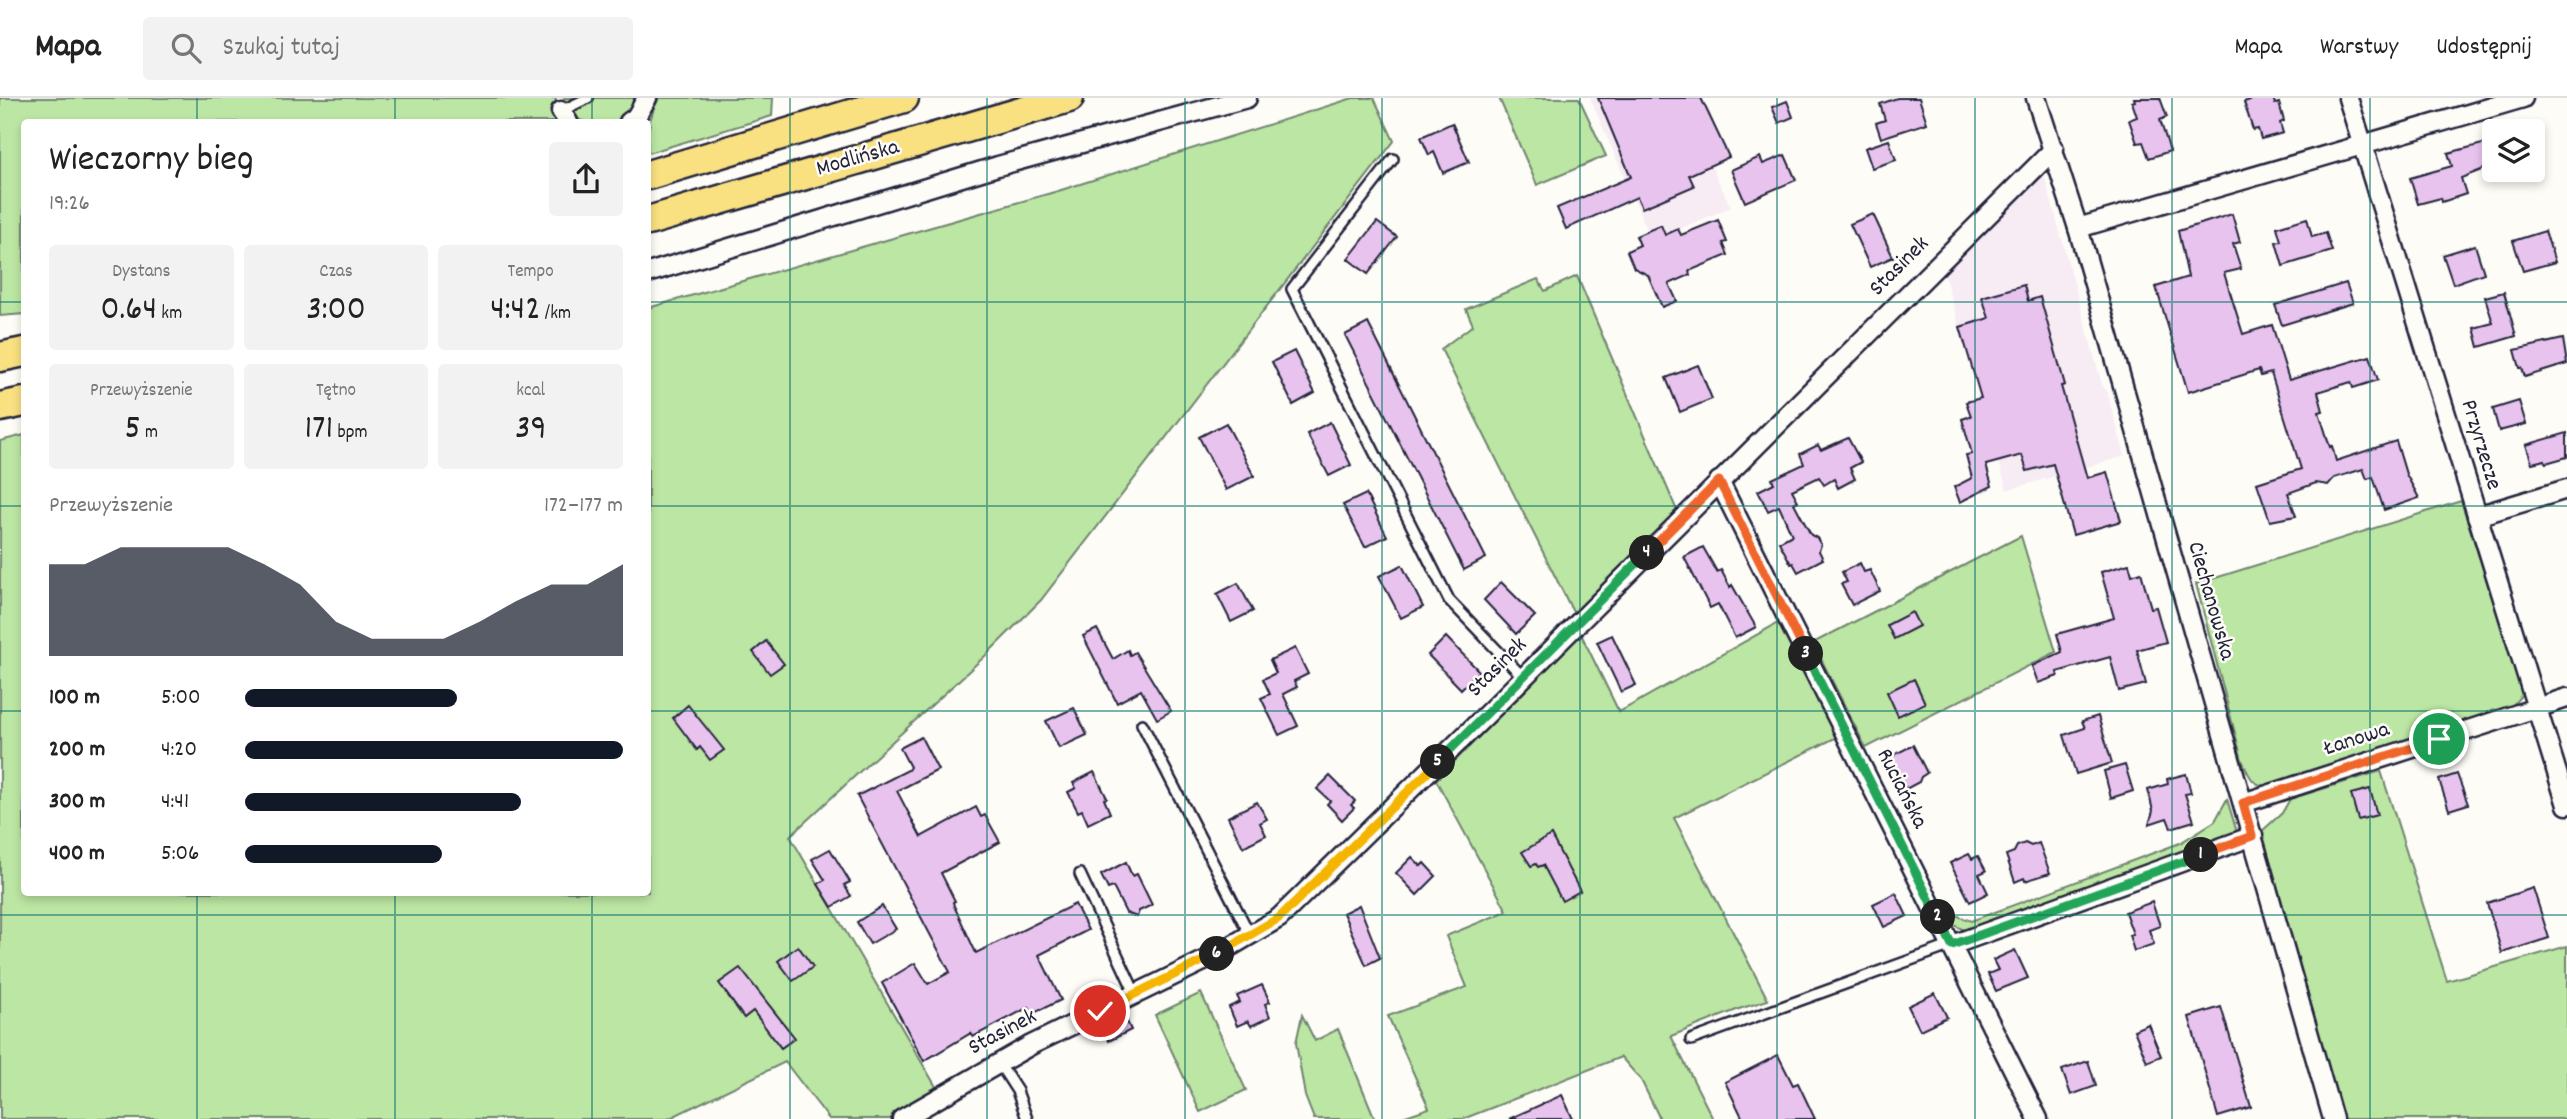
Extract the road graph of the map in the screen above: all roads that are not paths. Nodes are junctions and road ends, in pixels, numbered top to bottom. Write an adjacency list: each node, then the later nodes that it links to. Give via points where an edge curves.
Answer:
1 (588, 98): 9 (lane)
2 (648, 98): 10 (street)
3 (904, 98): 14 (main road, Modlińska)
4 (1069, 98): 15 (main road, Modlińska)
5 (1247, 98): 17 (street, via 998,166)
6 (2036, 98): 12 (street, Ciechanowska)
7 (2348, 98): 11 (street, Przyrzecze)
8 (2523, 98): 11 (street)
9 (565, 117)
10 (633, 119)
11 (2363, 145): 16 (street); 24 (street, Przyrzecze)
12 (2054, 149): 16 (street, Ciechanowska); 22 (street, Stasinek)
13 (1393, 159): 25 (lane, via 1292,289 1449,600)
14 (651, 174)
15 (651, 219)
16 (2078, 228): 29 (street, Ciechanowska)
17 (651, 272)
18 (21, 353): 19 (main road)
19 (0, 357)
20 (21, 403): 21 (main road)
21 (0, 407)
22 (1719, 481): 25 (street, Stasinek); 34 (street, Ruciańska)
23 (2567, 489): 24 (street)
24 (2477, 516): 27 (street, Przyrzecze)
25 (1523, 677): 33 (street, Stasinek, via 1279,918)
26 (2567, 698): 27 (street, Łanowa)
27 (2536, 707): 29 (street, Łanowa); 30 (street, Przyrzecze)
28 (1142, 724): 33 (lane)
29 (2243, 803): 31 (street, Ciechanowska)
30 (2567, 806)
31 (2252, 836): 34 (street); 41 (street, Ciechanowska)
32 (1080, 874): 35 (lane)
33 (1250, 935): 35 (street, Stasinek)
34 (1952, 945): 36 (lane); 40 (street, Ruciańska)
35 (1135, 993): 37 (street, Stasinek)
36 (1690, 1040)
37 (999, 1063): 38 (street, Stasinek); 39 (lane, via 1017,1091)
38 (902, 1119)
39 (1027, 1119)
40 (2038, 1119)
41 (2333, 1119)

